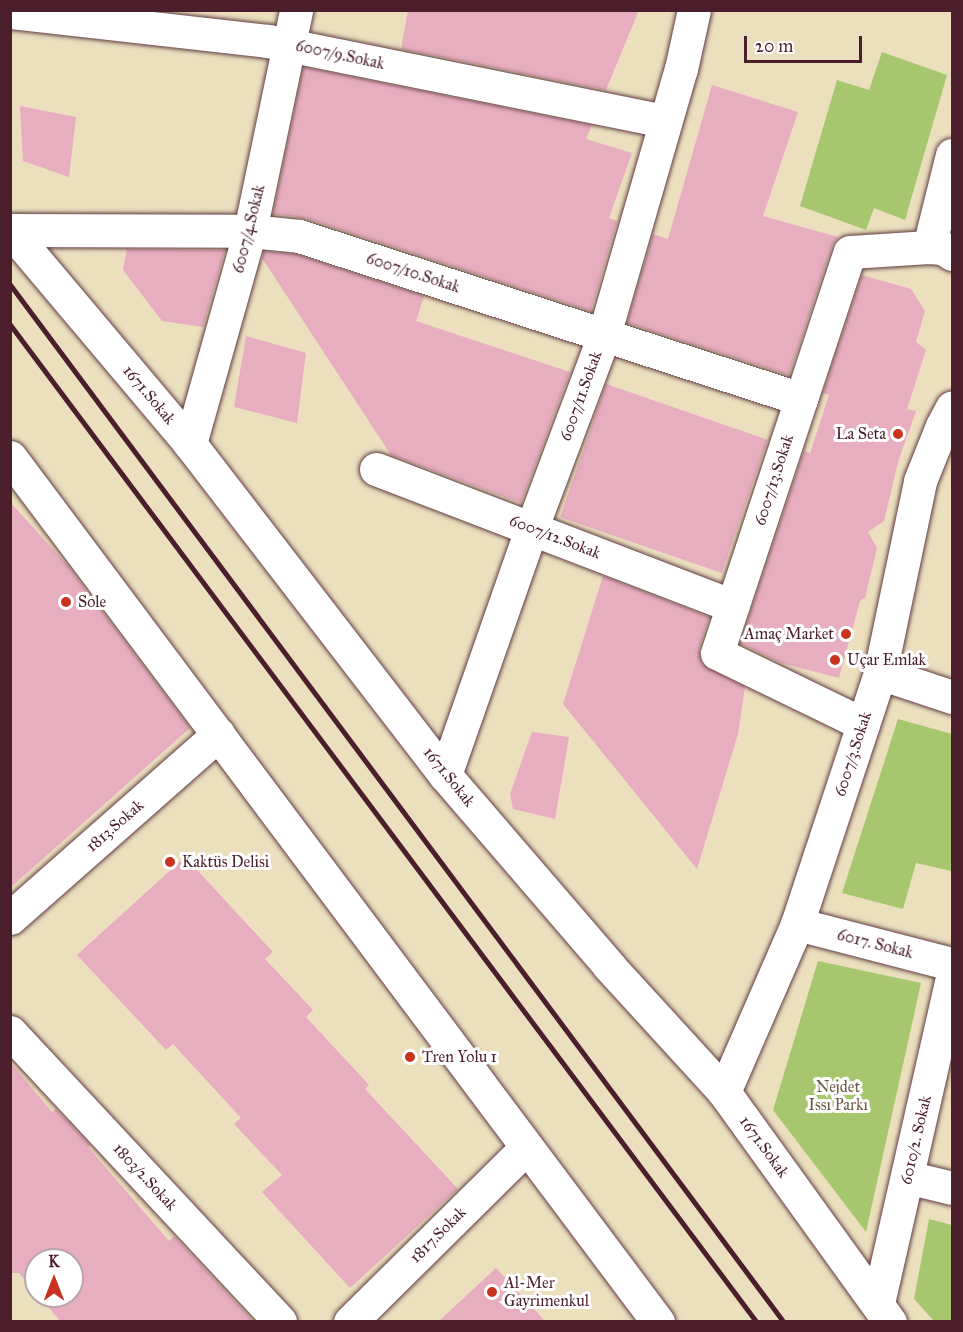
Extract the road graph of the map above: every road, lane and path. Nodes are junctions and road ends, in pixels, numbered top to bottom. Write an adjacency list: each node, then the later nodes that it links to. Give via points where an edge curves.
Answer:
1 (296, 10): 4 (street, 6007/4.Sokak)
2 (693, 10): 5 (street, 6007/11.Sokak)
3 (10, 12): 4 (street, 6007/9.Sokak)
4 (291, 45): 5 (street, 6007/9.Sokak); 8 (street, 6007/4.Sokak)
5 (665, 122): 10 (street, 6007/11.Sokak)
6 (952, 155): 9 (street)
7 (10, 230): 8 (street, 6007/10.Sokak); 13 (street, 1671.Sokak)
8 (250, 231): 10 (street, 6007/10.Sokak, via 300,236); 13 (street, 6007/4.Sokak)
9 (941, 251): 11 (street, 6007/13.Sokak, via 850,252)
10 (604, 335): 11 (street, 6007/10.Sokak); 16 (street, 6007/11.Sokak)
11 (801, 399): 17 (street, 6007/13.Sokak)
12 (952, 407): 18 (street, 6007/3.Sokak, via 920,482)
13 (190, 444): 22 (street, 1671.Sokak)
14 (10, 457): 21 (street)
15 (376, 469): 16 (street, 6007/12.Sokak)
16 (532, 528): 17 (street, 6007/12.Sokak); 22 (street, 6007/11.Sokak)
17 (733, 606): 20 (street, 6007/13.Sokak, via 717,653)
18 (880, 673): 19 (street); 20 (street, 6007/3.Sokak)
19 (952, 698)
20 (863, 724): 24 (street, 6007/3.Sokak)
21 (219, 734): 23 (street, 1813.Sokak); 29 (street)
22 (445, 774): 28 (street, 1671.Sokak, via 609,966)
23 (10, 918)
24 (797, 924): 25 (street, 6017. Sokak); 28 (street, 6007/3.Sokak)
25 (952, 964)
26 (952, 976): 30 (street, 6010/2. Sokak)
27 (10, 1032): 33 (street, 1803/2.Sokak)
28 (724, 1092): 32 (street, 1671.Sokak)
29 (526, 1148): 34 (street, 1817.Sokak); 35 (street)
30 (908, 1177): 31 (street); 32 (street, 6010/2. Sokak)
31 (952, 1188)
32 (884, 1312)
33 (280, 1322)
34 (350, 1322)
35 (658, 1322)

